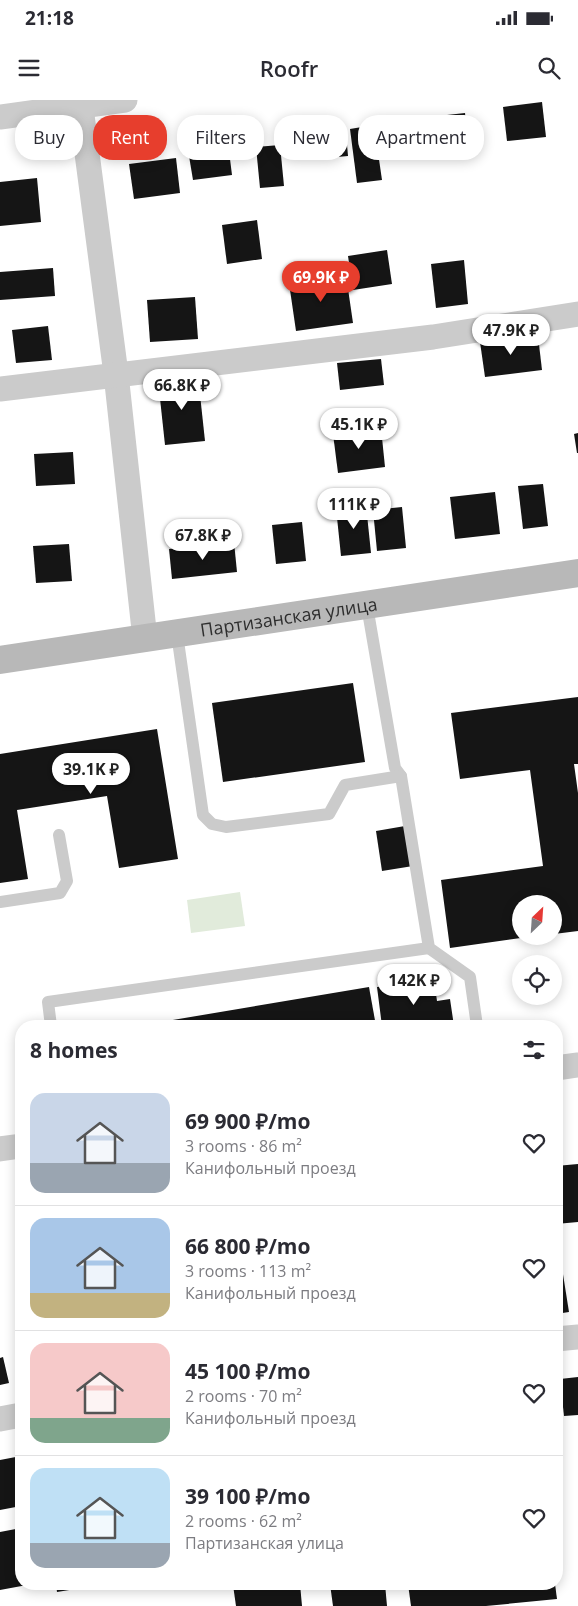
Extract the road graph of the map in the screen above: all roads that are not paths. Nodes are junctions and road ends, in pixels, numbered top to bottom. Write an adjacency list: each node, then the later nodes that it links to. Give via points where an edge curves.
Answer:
1 (125, 100): 2 (street)
2 (81, 103): 3 (street); 5 (street)
3 (0, 117)
4 (578, 314): 5 (street, via 433,337)
5 (116, 374): 6 (street); 10 (street)
6 (0, 389)
7 (578, 573): 8 (main road, Партизанская улица)
8 (367, 606): 9 (main road, Партизанская улица); 12 (lane, via 395,768)
9 (177, 634): 10 (main road, Партизанская улица); 12 (lane, via 203,815 212,824 226,827 329,814 345,785)
10 (144, 639): 11 (main road, Партизанская улица)
11 (0, 660)
12 (401, 776): 15 (lane)
13 (59, 835): 14 (lane, via 67,882 60,893)
14 (0, 902)
15 (430, 948): 16 (lane, via 48,1002); 17 (lane, via 470,977)
16 (50, 1020)
17 (476, 1020)
18 (578, 1065): 19 (street)
19 (563, 1067)
20 (15, 1147): 21 (street)
21 (0, 1149)
22 (578, 1337): 23 (street)
23 (563, 1339)
24 (15, 1417): 25 (street)
25 (0, 1419)

